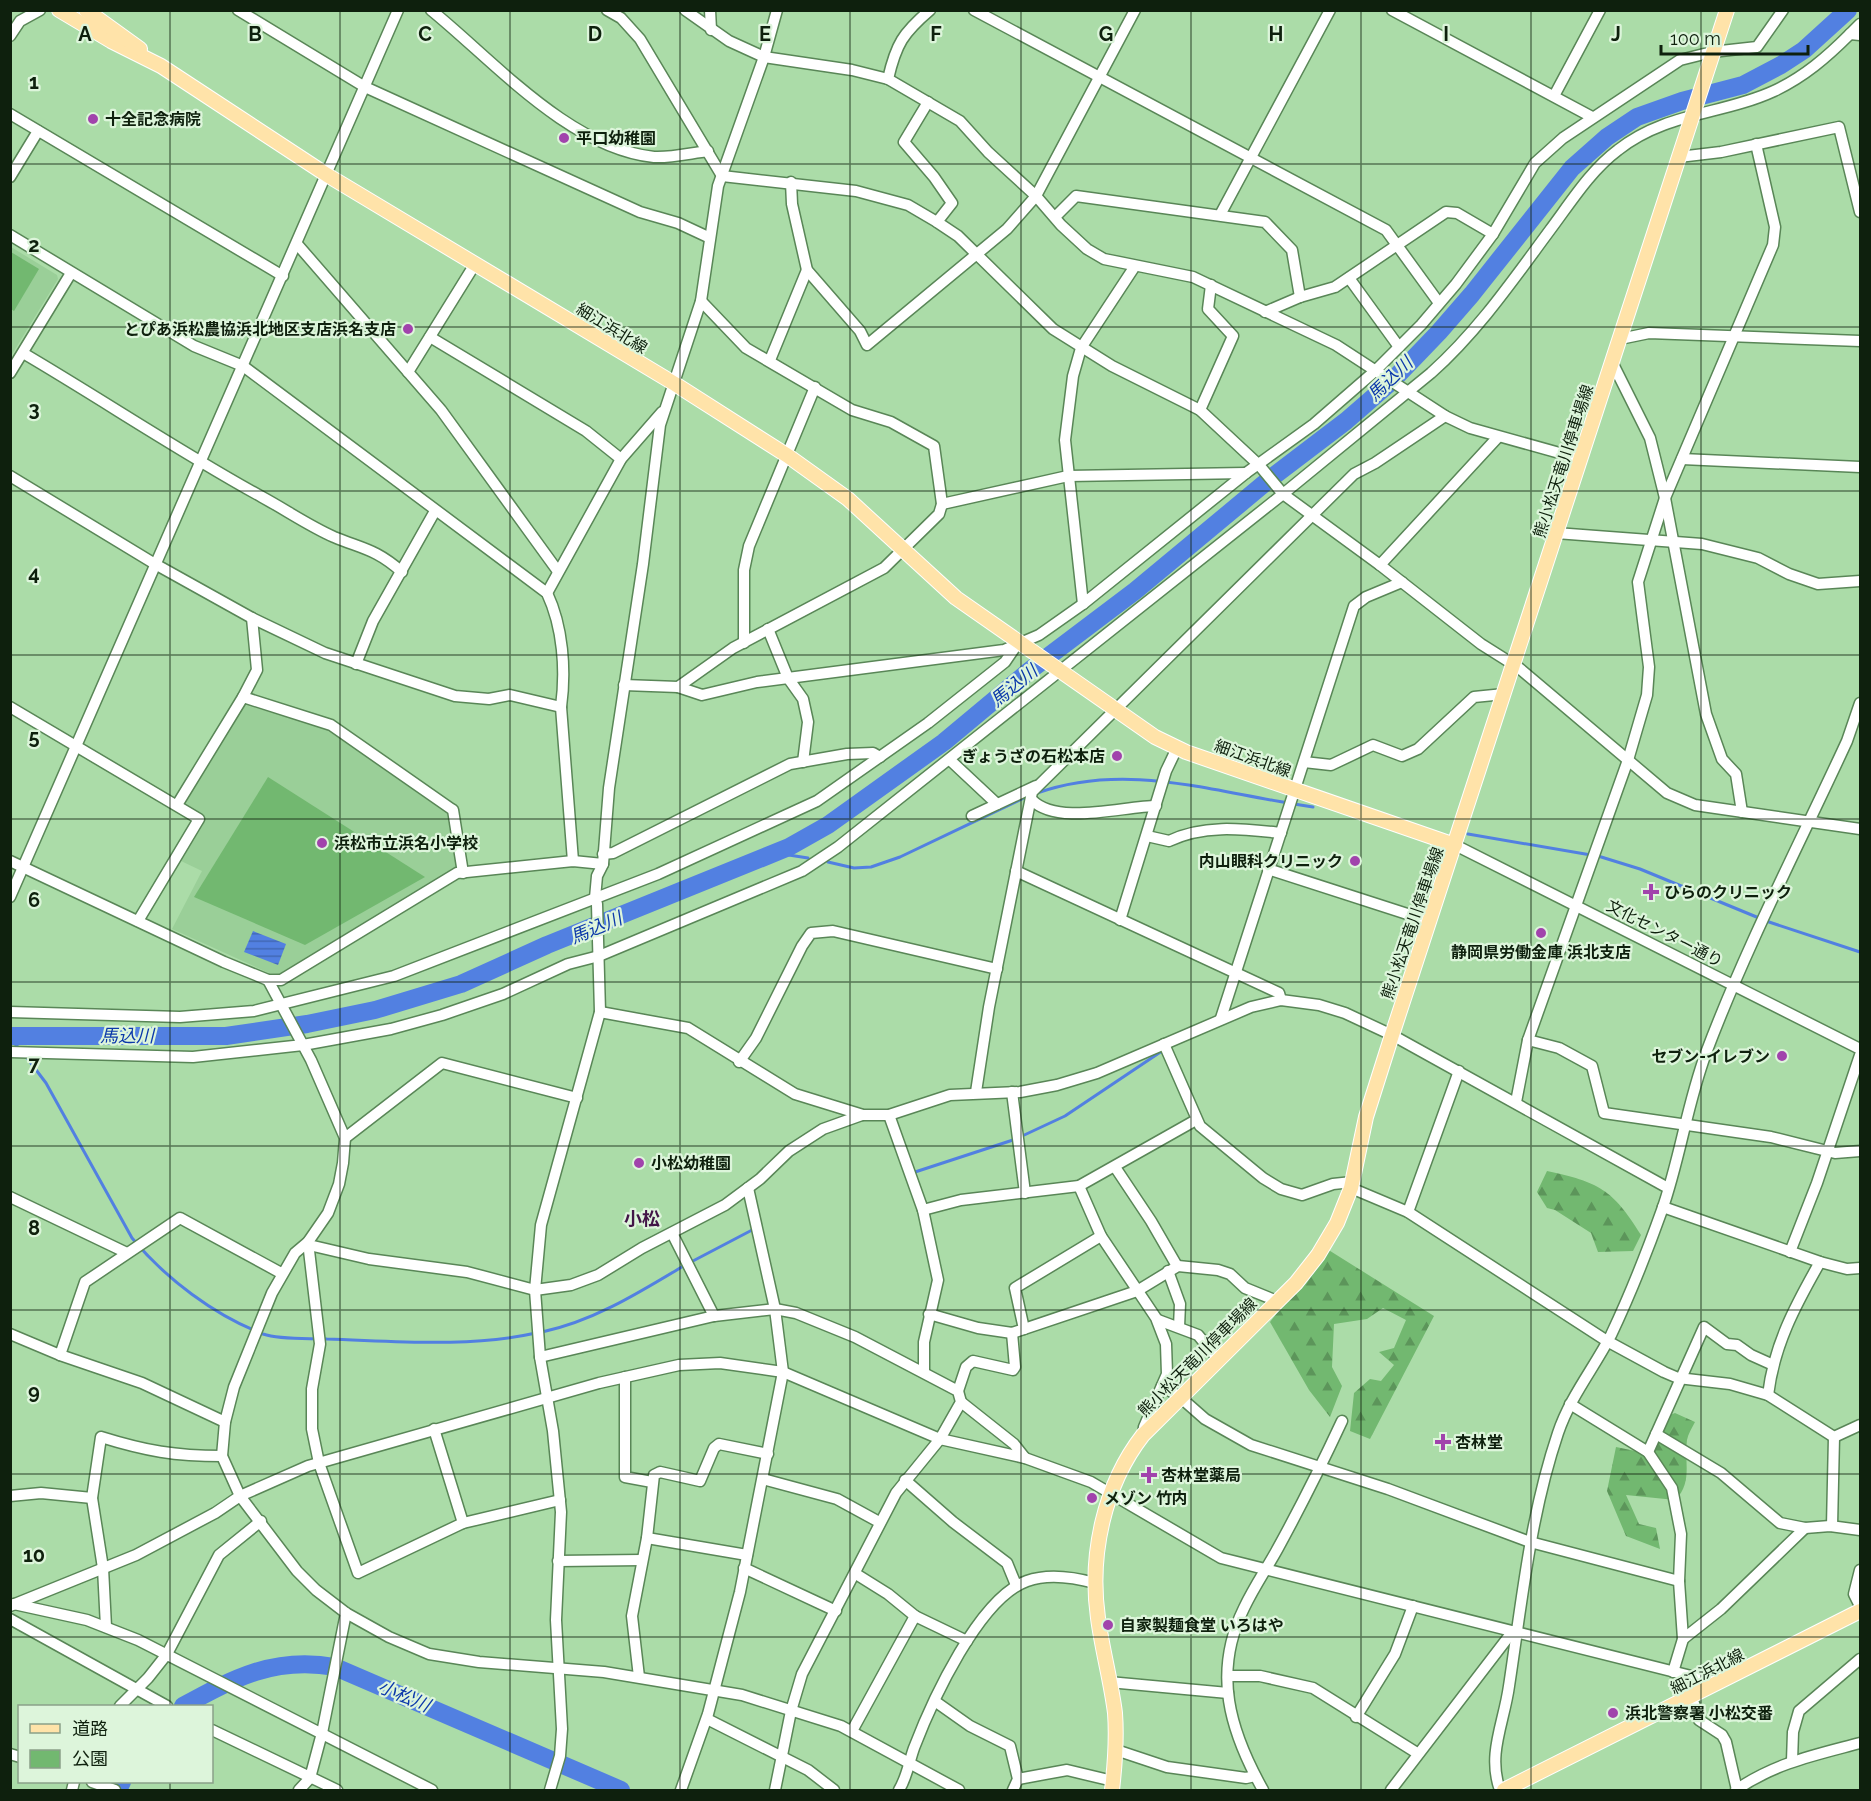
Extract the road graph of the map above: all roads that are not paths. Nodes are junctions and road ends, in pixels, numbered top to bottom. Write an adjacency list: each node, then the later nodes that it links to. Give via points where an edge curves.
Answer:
1 (40, 10): 22 (street, via 20,21)
2 (59, 10): 25 (main road, 細江浜北線)
3 (86, 10): 25 (main road, 細江浜北線)
4 (238, 10): 28 (street)
5 (398, 10): 28 (street)
6 (431, 10): 36 (street, via 557,116 587,135 654,157)
7 (607, 10): 36 (street, via 621,18 640,39)
8 (685, 10): 20 (street)
9 (710, 10): 20 (street)
10 (777, 10): 24 (street)
11 (930, 10): 27 (street, via 907,29 893,56)
12 (974, 10): 26 (street)
13 (1135, 10): 26 (street)
14 (1330, 10): 38 (street)
15 (1392, 10): 29 (street)
16 (1600, 10): 29 (street)
17 (1726, 10): 23 (main road, 熊小松天竜川停車場線)
18 (1783, 10): 23 (street, via 1757,47)
19 (1860, 24): 21 (street)
20 (711, 30): 24 (street)
21 (1855, 35): 31 (street, via 1817,66 1772,92)
22 (10, 36)
23 (1711, 54): 31 (main road, 熊小松天竜川停車場線); 33 (street, via 1680,60)
24 (764, 57): 27 (street); 40 (street)
25 (160, 66): 39 (main road, 細江浜北線)
26 (1098, 78): 38 (street); 44 (street)
27 (888, 79): 30 (street)
28 (365, 87): 39 (street); 51 (street, via 640,212)
29 (1554, 96): 33 (street)
30 (928, 102): 44 (street, via 960,121); 48 (street, via 904,142 952,203)
31 (1693, 111): 37 (main road, 熊小松天竜川停車場線); 81 (street, via 1653,128 1619,148 1601,165 1494,305 1454,352)
32 (10, 114): 34 (street)
33 (1592, 117): 49 (street, via 1534,163)
34 (38, 131): 41 (street); 59 (street)
35 (1756, 144): 37 (street); 43 (street, via 1839,127); 66 (street, via 1775,233)
36 (708, 151): 40 (street)
37 (1679, 157): 68 (main road, 熊小松天竜川停車場線)
38 (1251, 158): 46 (street); 53 (street, via 1386,230)
39 (327, 175): 52 (street); 55 (main road, 細江浜北線)
40 (722, 176): 42 (street); 51 (street)
41 (10, 177)
42 (791, 182): 48 (street, via 874,195 908,205); 57 (street)
43 (1859, 190): 45 (street)
44 (1036, 196): 47 (street); 54 (street, via 1007,229)
45 (1860, 212)
46 (1221, 215): 47 (street, via 1076,196); 62 (street, via 1265,222 1292,250)
47 (1054, 217): 56 (street, via 1087,249 1104,259)
48 (937, 222): 54 (street)
49 (1493, 234): 53 (street, via 1451,211); 64 (street)
50 (10, 235): 58 (street)
51 (708, 237): 63 (street)
52 (297, 244): 59 (street); 76 (street)
53 (1397, 247): 60 (street); 64 (street)
54 (976, 254): 57 (street, via 867,345 860,331); 71 (street, via 1053,328)
55 (475, 264): 67 (street); 79 (main road, 細江浜北線)
56 (1135, 266): 61 (street, via 1172,271); 71 (street)
57 (807, 270): 73 (street)
58 (71, 273): 72 (street); 75 (street, via 194,346)
59 (283, 276): 75 (street)
60 (1349, 278): 62 (street, via 1335,287); 70 (street)
61 (1211, 285): 65 (street); 82 (street, via 1208,309 1233,336)
62 (1300, 297): 65 (street)
63 (701, 301): 73 (street, via 746,348); 79 (street)
64 (1439, 303): 70 (street)
65 (1265, 312): 78 (street, via 1336,345)
66 (1734, 335): 68 (street, via 1649,333); 69 (street); 89 (street)
67 (430, 337): 76 (street); 87 (street, via 586,431)
68 (1620, 339): 74 (main road, 熊小松天竜川停車場線)
69 (1860, 342)
70 (1399, 347): 78 (street)
71 (1081, 348): 82 (street); 95 (street, via 1066,414)
72 (23, 353): 77 (street); 90 (street)
73 (770, 360): 80 (street)
74 (1613, 364): 88 (main road, 熊小松天竜川停車場線); 97 (street, via 1650,438)
75 (243, 366): 90 (street); 99 (street)
76 (408, 372): 107 (street, via 441,410)
77 (10, 373)
78 (1378, 373): 81 (street); 91 (street)
79 (675, 384): 83 (street); 86 (main road, 細江浜北線)
80 (815, 387): 86 (street); 98 (street, via 852,410 891,422 934,446)
81 (1409, 391): 84 (street); 96 (street)
82 (1200, 410): 91 (street)
83 (663, 411): 87 (street); 121 (street)
84 (1445, 416): 85 (street); 100 (street, via 1354,474)
85 (1498, 437): 88 (street); 106 (street)
86 (788, 456): 104 (main road, 細江浜北線, via 848,499); 115 (street, via 749,546 744,570)
87 (621, 459): 107 (street)
88 (1581, 459): 101 (main road, 熊小松天竜川停車場線)
89 (1682, 459): 92 (street); 97 (street)
90 (199, 462): 105 (street); 108 (street, via 335,537 364,546)
91 (1260, 467): 93 (street); 96 (street)
92 (1860, 467)
93 (1246, 473): 95 (street); 112 (street)
94 (10, 476): 105 (street)
95 (1068, 476): 98 (street); 112 (street)
96 (1282, 493): 100 (street); 119 (street)
97 (1665, 498): 102 (street); 103 (street)
98 (942, 504): 104 (street, via 939,514)
99 (435, 510): 108 (street); 111 (street)
100 (1312, 517): 106 (street); 128 (street)
101 (1556, 532): 102 (street); 118 (main road, 熊小松天竜川停車場線)
102 (1653, 542): 103 (street); 133 (street, via 1638,582 1649,667 1647,695)
103 (1673, 543): 109 (street, via 1702,544 1758,558 1818,584); 141 (street, via 1706,714 1722,759 1736,774)
104 (903, 549): 114 (street, via 884,568); 116 (main road, 細江浜北線, via 956,598)
105 (155, 564): 113 (street); 129 (street)
106 (1380, 565): 110 (street)
107 (557, 570): 111 (street)
108 (402, 572): 117 (street, via 374,621)
109 (1860, 581)
110 (1402, 582): 118 (street); 135 (street, via 1354,606)
111 (547, 593): 127 (street, via 562,646)
112 (1083, 604): 116 (street)
113 (252, 618): 117 (street); 124 (street, via 257,669)
114 (768, 629): 115 (street); 120 (street)
115 (744, 643): 122 (street)
116 (1022, 644): 119 (main road, 細江浜北線); 120 (street, via 1004,650); 131 (street, via 1005,662)
117 (356, 664): 127 (street, via 455,696 489,699 510,695)
118 (1514, 666): 123 (main road, 熊小松天竜川停車場線); 133 (street)
119 (1060, 669): 128 (main road, 細江浜北線); 132 (street)
120 (788, 678): 122 (street, via 702,695); 134 (street, via 803,699 808,722)
121 (624, 685): 122 (street); 148 (street)
122 (678, 687)
123 (1504, 694): 135 (street, via 1474,698 1418,749 1402,756 1374,745 1331,765); 147 (main road, 熊小松天竜川停車場線)
124 (243, 697): 139 (street); 154 (street, via 332,725 453,810)
125 (1860, 703): 143 (street)
126 (10, 707): 129 (street)
127 (561, 707): 150 (street)
128 (1115, 710): 130 (main road, 細江浜北線); 136 (street)
129 (77, 746): 139 (street); 151 (street)
130 (1177, 748): 137 (main road, 細江浜北線); 140 (street)
131 (880, 757): 134 (street, via 873,753 846,754); 156 (street, via 817,801)
132 (950, 760): 138 (street); 161 (street, via 802,871)
133 (1628, 760): 141 (street, via 1678,800); 157 (street)
134 (802, 762): 148 (street, via 790,764)
135 (1304, 762): 137 (street)
136 (1034, 794): 138 (street); 140 (street, via 1046,809 1095,813); 153 (street)
137 (1292, 798): 145 (street); 147 (main road, 細江浜北線)
138 (997, 804): 142 (street)
139 (177, 805): 159 (street, via 200,819)
140 (1156, 806): 146 (street)
141 (1742, 812): 143 (street)
142 (972, 816)
143 (1809, 822): 144 (street); 165 (street)
144 (1860, 829)
145 (1281, 833): 146 (street, via 1208,829 1169,841); 152 (street)
146 (1147, 836): 158 (street)
147 (1455, 845): 157 (street, 文化センター通り); 160 (main road, 熊小松天竜川停車場線)
148 (603, 859): 150 (street); 156 (street, via 597,876)
149 (10, 861): 151 (street)
150 (573, 861): 154 (street)
151 (24, 868): 155 (street); 159 (street)
152 (1268, 869): 160 (street); 163 (street)
153 (1016, 871): 158 (street); 162 (street)
154 (464, 873): 164 (street, via 456,873 281,980)
155 (10, 897)
156 (596, 901): 161 (street); 167 (street, via 394,976)
157 (1575, 905): 165 (street, 文化センター通り); 172 (street)
158 (1120, 920): 163 (street)
159 (138, 921): 164 (street)
160 (1429, 921): 171 (main road, 熊小松天竜川停車場線)
161 (599, 953): 169 (street); 174 (street, via 442,1015)
162 (997, 969): 178 (street, via 834,931 811,933 756,1038); 180 (street)
163 (1236, 974): 166 (street, via 1279,993); 170 (street)
164 (268, 980): 167 (street)
165 (1735, 985): 175 (street, 文化センター通り); 187 (street, via 1705,1056)
166 (1281, 1000): 170 (street); 171 (street, via 1336,1011)
167 (281, 1004): 168 (street, via 254,1011 180,1017); 174 (street)
168 (10, 1012)
169 (600, 1012): 178 (street, via 688,1028); 182 (street)
170 (1221, 1018): 173 (street)
171 (1392, 1035): 179 (street); 192 (main road, 熊小松天竜川停車場線, via 1366,1117)
172 (1528, 1040): 183 (street); 187 (street, via 1559,1048 1592,1066 1604,1113)
173 (1164, 1044): 181 (street, via 1079,1079); 186 (street)
174 (303, 1045): 176 (street, via 193,1058); 188 (street)
175 (1860, 1049)
176 (10, 1052)
177 (1860, 1055): 190 (street)
178 (739, 1062): 184 (street, via 795,1094)
179 (1459, 1071): 183 (street); 200 (street)
180 (976, 1092): 181 (street); 185 (street, via 950,1095)
181 (1012, 1092): 196 (street)
182 (577, 1098): 188 (street, via 442,1063); 210 (street, via 541,1225)
183 (1516, 1102): 195 (street)
184 (863, 1115): 185 (street); 194 (street, via 823,1129)
185 (889, 1115): 199 (street)
186 (1196, 1120): 191 (street); 192 (street, via 1220,1144 1281,1189 1302,1195 1333,1184)
187 (1686, 1125): 190 (street, via 1771,1137); 195 (street)
188 (345, 1137): 203 (street, via 339,1184 328,1213)
189 (1860, 1150): 190 (street)
190 (1828, 1152): 205 (street)
191 (1115, 1167): 193 (street); 208 (street, via 1151,1221)
192 (1351, 1185): 200 (street); 212 (main road, 熊小松天竜川停車場線, via 1337,1224 1318,1255)
193 (1079, 1186): 196 (street); 202 (street)
194 (748, 1188): 201 (street); 213 (street)
195 (1668, 1188): 198 (street)
196 (1025, 1193): 199 (street, via 961,1200)
197 (10, 1197): 204 (street)
198 (1663, 1207): 205 (street); 221 (street)
199 (923, 1210): 214 (street, via 938,1280)
200 (1408, 1212): 221 (street)
201 (672, 1233): 210 (street, via 598,1275 571,1285); 215 (street)
202 (1101, 1236): 211 (street); 218 (street, via 1016,1288)
203 (309, 1244): 209 (street, via 295,1253); 210 (street, via 369,1259 467,1272); 248 (street, via 320,1332 311,1409)
204 (130, 1251): 209 (street, via 180,1218); 222 (street, via 81,1288)
205 (1790, 1252): 206 (street)
206 (1820, 1262): 207 (street); 225 (street, via 1785,1327)
207 (1860, 1268)
208 (1173, 1269): 211 (street); 212 (street, via 1218,1270 1230,1274 1245,1288); 217 (street, via 1180,1304)
209 (281, 1273): 237 (street, via 234,1387)
210 (536, 1290): 223 (street)
211 (1137, 1291): 216 (street); 218 (street)
212 (1277, 1301): 224 (main road, 熊小松天竜川停車場線)
213 (775, 1309): 215 (street); 226 (street); 227 (street, via 796,1312)
214 (929, 1314): 219 (street); 227 (street)
215 (714, 1316): 223 (street)
216 (1158, 1320): 217 (street); 230 (street, via 1168,1352)
217 (1179, 1327): 224 (street, via 1198,1335)
218 (1024, 1329): 219 (street)
219 (1012, 1333): 233 (street, via 1013,1370 973,1361 966,1367)
220 (10, 1334): 222 (street)
221 (1607, 1341): 229 (street); 235 (street)
222 (60, 1355): 237 (street, via 142,1383)
223 (540, 1357): 232 (street)
224 (1218, 1359): 234 (main road, 熊小松天竜川停車場線)
225 (1771, 1364): 229 (street, via 1737,1345 1726,1344 1704,1327); 231 (street)
226 (783, 1372): 228 (street, via 711,1363 679,1365); 243 (street); 245 (street)
227 (924, 1372): 233 (street)
228 (625, 1377): 232 (street); 252 (street, via 626,1477)
229 (1680, 1378): 231 (street, via 1730,1384); 240 (street)
230 (1162, 1386): 234 (street); 241 (street)
231 (1768, 1395): 242 (street)
232 (548, 1396): 239 (street); 257 (street)
233 (960, 1397): 243 (street); 247 (street)
234 (1180, 1397): 241 (main road, 熊小松天竜川停車場線); 249 (street, via 1205,1419 1251,1445)
235 (1570, 1404): 244 (street); 265 (street, via 1558,1433)
236 (1342, 1421): 249 (street)
237 (225, 1422): 246 (street)
238 (1860, 1425): 242 (street)
239 (434, 1429): 248 (street); 260 (street)
240 (1656, 1434): 244 (street); 262 (street, via 1721,1473 1780,1523)
241 (1143, 1435): 253 (main road, 熊小松天竜川停車場線, via 1123,1463)
242 (1834, 1437): 261 (street)
243 (940, 1438): 247 (street); 251 (street)
244 (1648, 1452): 274 (street, via 1669,1482 1675,1500 1681,1534)
245 (768, 1454): 250 (street); 252 (street, via 719,1444 700,1481 660,1472)
246 (222, 1456): 255 (street); 256 (street, via 149,1452 101,1437)
247 (1025, 1458): 253 (street)
248 (319, 1463): 255 (street); 260 (street, via 358,1573)
249 (1321, 1467): 265 (street); 271 (street)
250 (764, 1479): 259 (street, via 837,1499); 266 (street)
251 (905, 1480): 259 (street); 276 (street, via 1007,1563)
252 (652, 1482): 264 (street)
253 (1111, 1491): 271 (street, via 1215,1555); 275 (main road, 熊小松天竜川停車場線)
254 (10, 1496): 256 (street, via 41,1493)
255 (240, 1496): 258 (street); 269 (street, via 177,1535)
256 (92, 1498): 269 (street)
257 (560, 1500): 260 (street); 268 (street)
258 (261, 1521): 282 (street, via 297,1571); 289 (street, via 219,1555)
259 (879, 1522): 273 (street)
260 (464, 1523)
261 (1832, 1526): 262 (street); 263 (street)
262 (1805, 1528): 287 (street)
263 (1860, 1530)
264 (647, 1538): 266 (street); 267 (street)
265 (1530, 1542): 274 (street); 286 (street)
266 (747, 1555): 270 (street)
267 (642, 1560): 268 (street); 294 (street, via 632,1616)
268 (558, 1561): 291 (street)
269 (103, 1568): 277 (street); 285 (street)
270 (744, 1568): 280 (street); 297 (street)
271 (1265, 1570): 278 (street); 293 (street, via 1234,1632 1228,1653)
272 (1860, 1570): 279 (street, via 1854,1594)
273 (856, 1574): 280 (street); 283 (street)
274 (1678, 1581): 287 (street)
275 (1095, 1583): 276 (street, via 1052,1576); 295 (main road, 熊小松天竜川停車場線)
276 (1016, 1586): 288 (street, via 983,1615)
277 (11, 1604): 285 (street)
278 (1413, 1606): 286 (street); 305 (street, via 1395,1654)
279 (1860, 1606)
280 (836, 1611): 304 (street, via 802,1674)
281 (1860, 1611): 296 (main road, 細江浜北線)
282 (346, 1613): 291 (street, via 429,1654); 309 (street)
283 (915, 1616): 288 (street); 308 (street)
284 (10, 1619): 298 (street)
285 (106, 1627): 289 (street)
286 (1515, 1632): 292 (street); 312 (street); 335 (street, via 1509,1693 1494,1756 1495,1776)
287 (1683, 1639): 292 (street)
288 (967, 1641): 301 (street)
289 (167, 1654): 298 (street); 309 (street)
290 (1860, 1659): 314 (street, via 1799,1711)
291 (557, 1667): 294 (street); 326 (street, via 562,1729 560,1756)
292 (1673, 1672): 296 (street)
293 (1228, 1676): 299 (street); 305 (street, via 1260,1676 1304,1685)
294 (639, 1677): 297 (street)
295 (1109, 1682): 299 (street); 311 (main road, 熊小松天竜川停車場線)
296 (1719, 1683): 300 (main road, 細江浜北線)
297 (714, 1689): 304 (street); 306 (street)
298 (137, 1690): 302 (street); 303 (street)
299 (1228, 1693): 316 (street, via 1234,1732)
300 (1692, 1697): 322 (street, via 1699,1720 1726,1742); 335 (main road, 細江浜北線)
301 (936, 1702): 315 (street); 318 (street, via 969,1726 1010,1746)
302 (122, 1705)
303 (163, 1705)
304 (791, 1711): 308 (street); 313 (street)
305 (1356, 1717): 312 (street)
306 (707, 1719): 313 (street); 327 (street)
307 (213, 1730): 317 (street)
308 (852, 1731): 315 (street)
309 (322, 1733): 317 (street); 325 (street)
310 (1860, 1743): 314 (street)
311 (1116, 1750): 316 (street, via 1167,1767); 320 (main road, 熊小松天竜川停車場線)
312 (1418, 1753): 334 (street)
313 (782, 1758): 328 (street); 329 (street, via 808,1770)
314 (1792, 1761): 322 (street, via 1763,1772)
315 (911, 1765): 330 (street); 331 (street)
316 (1255, 1776): 333 (street)
317 (310, 1778): 323 (street); 324 (street)
318 (1018, 1779): 320 (street, via 1067,1770); 332 (street)
319 (95, 1783): 321 (street)
320 (1113, 1786)
321 (110, 1789)
322 (1736, 1790)
323 (299, 1791)
324 (337, 1791)
325 (432, 1791)
326 (550, 1791)
327 (681, 1791)
328 (775, 1791)
329 (834, 1791)
330 (899, 1791)
331 (959, 1791)
332 (1013, 1791)
333 (1263, 1791)
334 (1391, 1791)
335 (1502, 1791)

